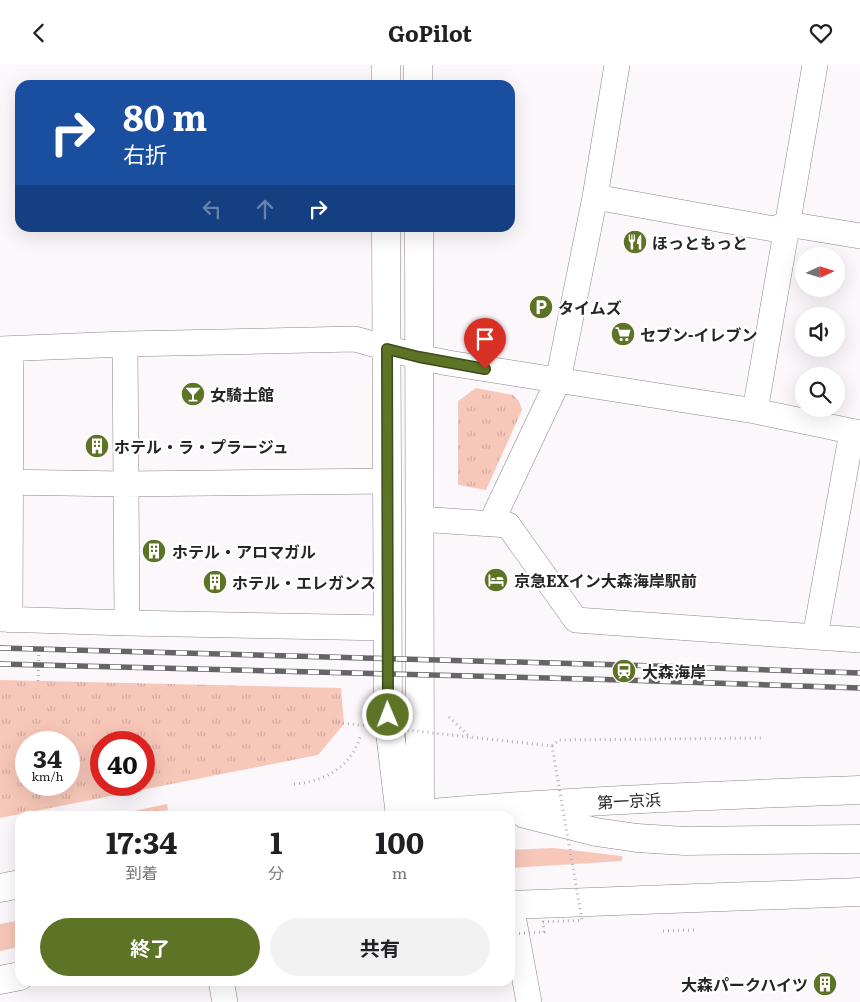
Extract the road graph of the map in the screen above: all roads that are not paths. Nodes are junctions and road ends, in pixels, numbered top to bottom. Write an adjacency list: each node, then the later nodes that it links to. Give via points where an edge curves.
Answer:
1 (386, 65): 5 (main road)
2 (418, 65): 6 (main road)
3 (617, 65): 7 (street)
4 (815, 65): 8 (street)
5 (386, 80)
6 (418, 80)
7 (595, 197): 8 (street, via 774,229); 16 (street)
8 (787, 224): 11 (street); 17 (street)
9 (386, 232): 14 (main road)
10 (419, 232): 15 (main road)
11 (860, 236)
12 (124, 344): 13 (street); 14 (street, via 355,339); 21 (street)
13 (6, 349): 20 (street)
14 (387, 349): 15 (street); 19 (main road)
15 (419, 357): 16 (street); 22 (main road)
16 (558, 381): 17 (street); 23 (street)
17 (755, 411): 18 (street)
18 (856, 432): 27 (street)
19 (387, 481): 21 (street); 26 (main road)
20 (5, 482): 21 (street); 24 (street)
21 (126, 484): 25 (street)
22 (419, 519): 23 (street); 32 (main road)
23 (490, 523): 27 (street, via 508,525 576,620)
24 (5, 620): 25 (street)
25 (127, 623): 26 (street)
26 (388, 628): 31 (main road, via 388,715)
27 (815, 637): 28 (street)
28 (860, 640)
29 (860, 790): 30 (main road, 第一京浜)
30 (499, 808): 33 (main road, 第一京浜); 34 (main road)
31 (407, 811)
32 (408, 811)
33 (465, 811)
34 (511, 811)
35 (515, 812): 36 (main road, via 596,832 637,838 685,841)
36 (860, 839)
37 (15, 885): 38 (main road)
38 (0, 888)
39 (860, 892): 40 (main road)
40 (515, 905)
41 (515, 931): 46 (street)
42 (15, 976): 43 (main road)
43 (0, 980)
44 (222, 986): 45 (street)
45 (225, 1002)
46 (529, 1002)

